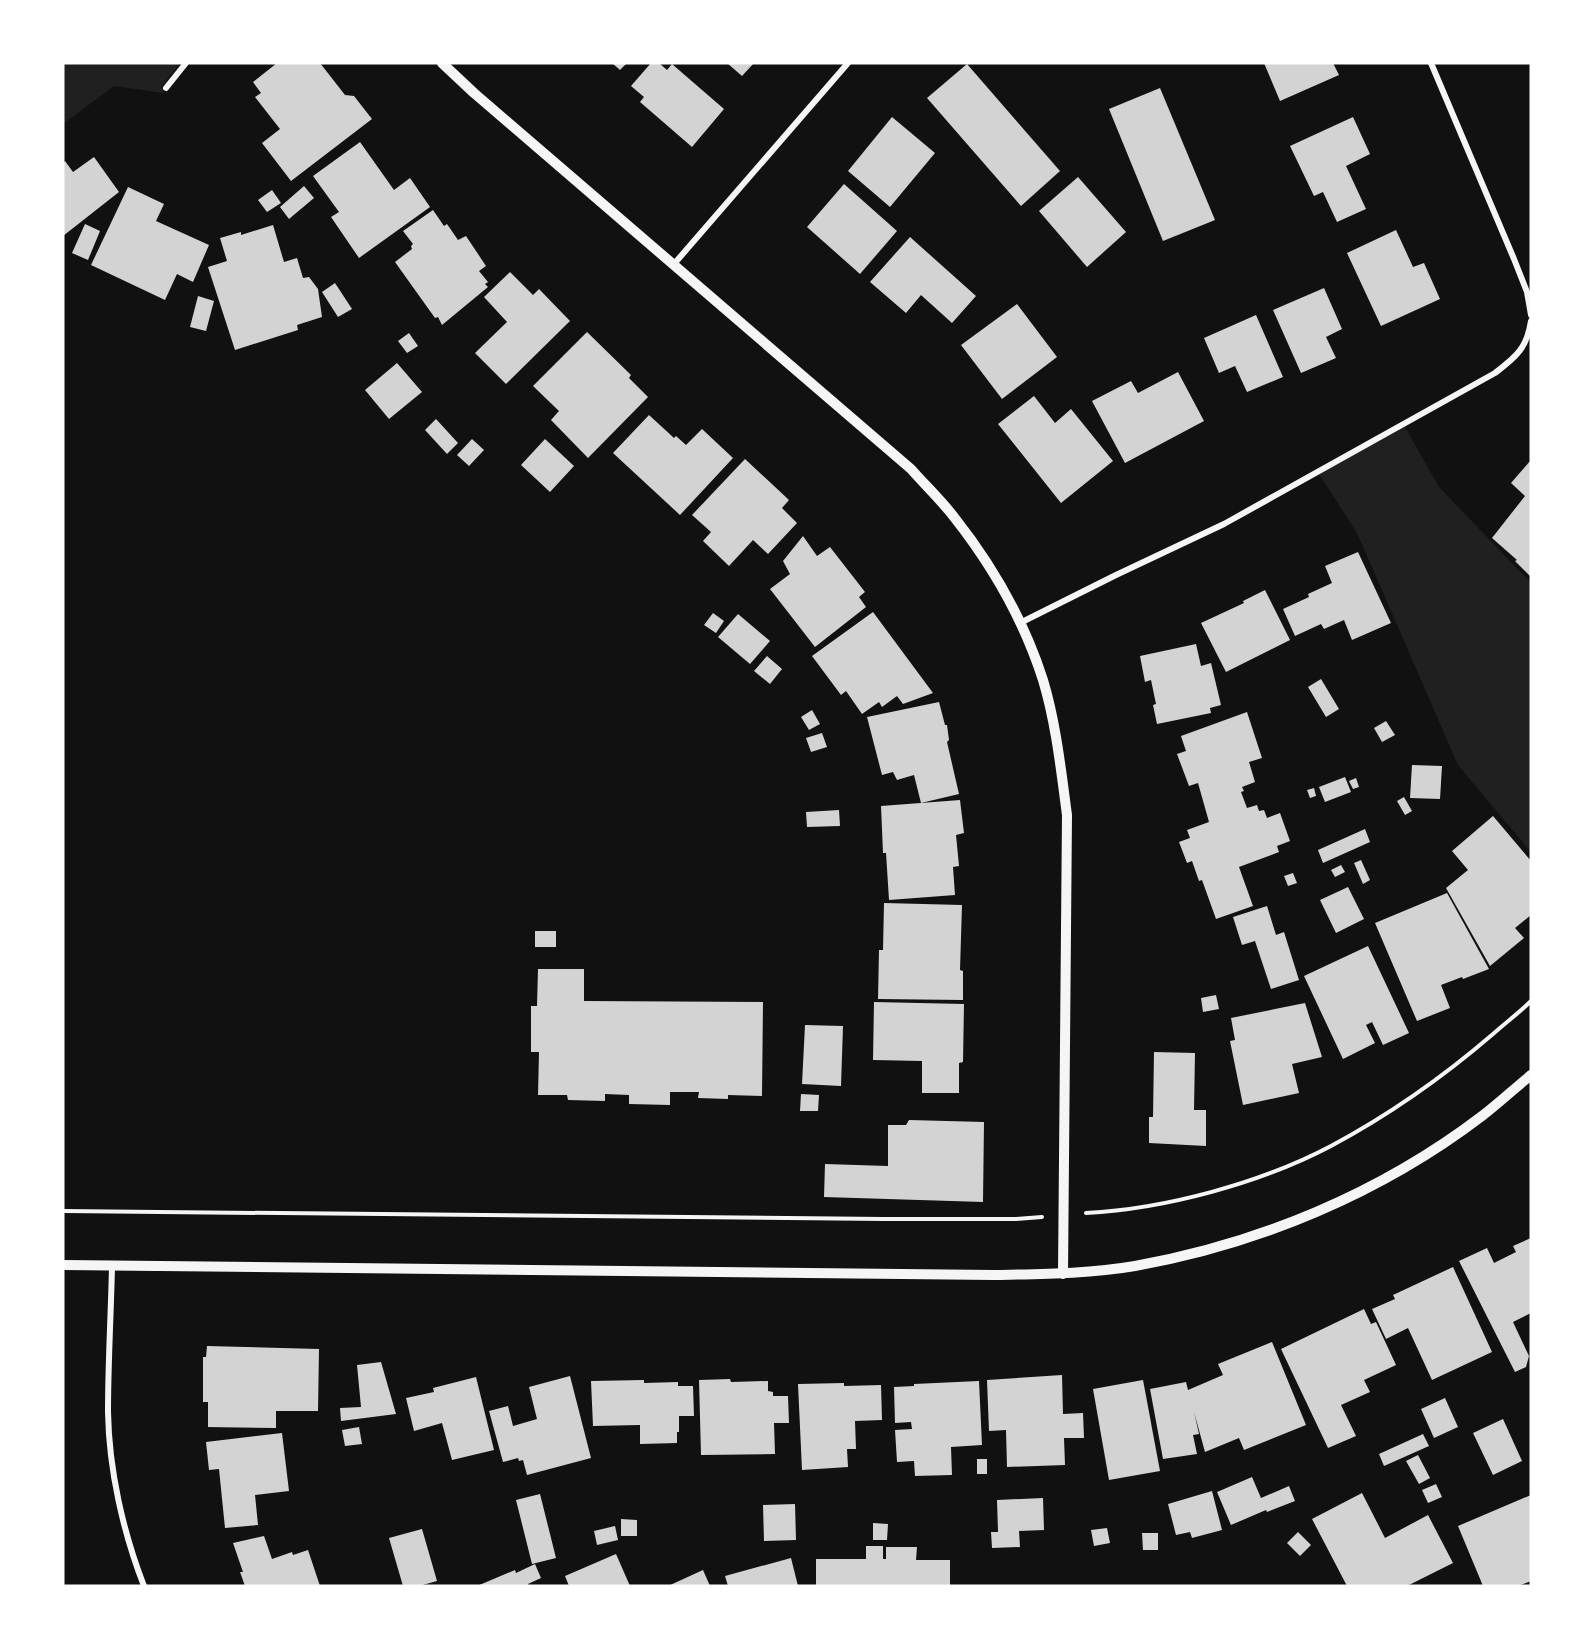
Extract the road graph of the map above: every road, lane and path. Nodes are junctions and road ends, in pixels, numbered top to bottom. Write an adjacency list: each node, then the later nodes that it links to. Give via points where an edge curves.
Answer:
1 (186, 63): 5 (street)
2 (442, 63): 6 (street)
3 (848, 63): 6 (street)
4 (1431, 63): 7 (street, via 1514,259)
5 (166, 88)
6 (674, 264): 9 (street, via 911,470 954,516 990,568)
7 (1531, 315)
8 (1531, 321): 9 (street, via 1528,337 1516,356 1495,373 1224,525)
9 (1020, 623): 13 (street, via 1043,681 1058,749 1066,814)
10 (1531, 1002): 13 (path, via 1420,1092 1331,1146 1251,1179 1200,1194 1140,1208)
11 (1531, 1075): 16 (street, via 1482,1116 1426,1154 1363,1190 1292,1223 1208,1251 1133,1266)
12 (63, 1211): 13 (path, via 884,1219)
13 (1064, 1215): 16 (street)
14 (63, 1265): 15 (street)
15 (112, 1266): 16 (street); 17 (street, via 108,1414 115,1482)
16 (1063, 1274)
17 (144, 1586)

